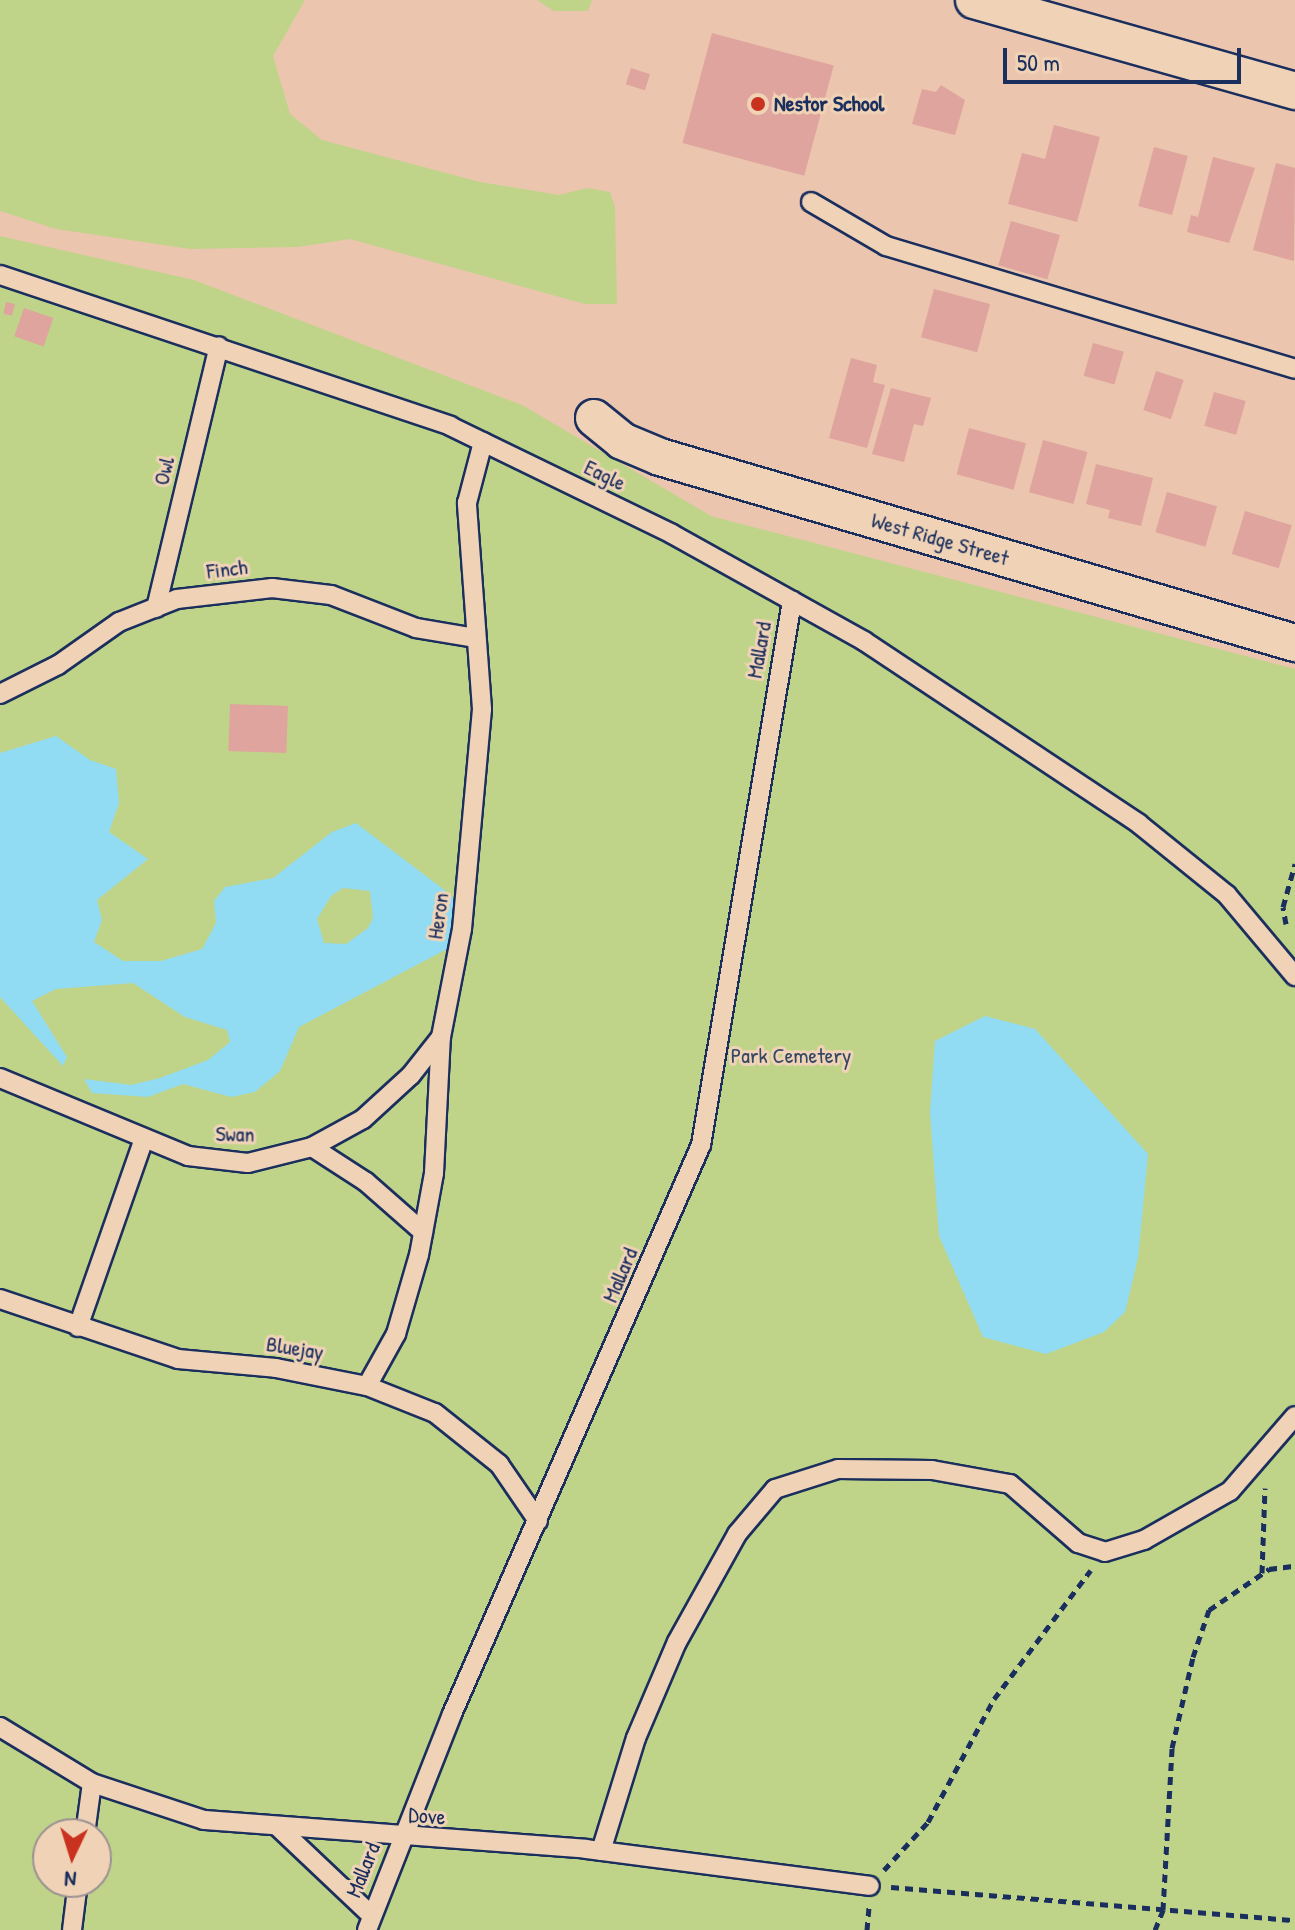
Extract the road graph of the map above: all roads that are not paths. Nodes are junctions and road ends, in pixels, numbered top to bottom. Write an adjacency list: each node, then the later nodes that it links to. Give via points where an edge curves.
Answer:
1 (974, 0): 2 (street)
2 (1295, 91)
3 (811, 202): 6 (lane, via 886,246)
4 (0, 275): 5 (lane, Eagle)
5 (219, 346): 8 (lane, Eagle); 10 (lane, Owl)
6 (1295, 369)
7 (594, 418): 12 (street, West Ridge Street, via 622,441 660,457)
8 (483, 442): 9 (lane, Eagle, via 672,534); 11 (lane, Heron, via 467,503)
9 (792, 601): 14 (lane, Eagle, via 864,641 1139,824 1227,895); 24 (lane, Mallard, via 701,1145)
10 (156, 608): 11 (lane, Finch, via 177,599 272,588 331,595 416,628); 13 (lane, Finch, via 119,622 58,665)
11 (476, 638): 15 (lane, Heron, via 482,709 475,804 462,929)
12 (1295, 643)
13 (0, 694)
14 (1295, 976)
15 (441, 1037): 18 (lane, Swan, via 411,1075 363,1119); 19 (lane, Heron, via 434,1173)
16 (0, 1078): 17 (lane, Swan)
17 (144, 1139): 18 (lane, Swan, via 188,1156 248,1163); 21 (lane)
18 (312, 1147): 19 (lane, via 366,1182)
19 (423, 1232): 22 (lane, Heron, via 396,1334)
20 (0, 1299): 21 (lane, Bluejay)
21 (78, 1327): 22 (lane, Bluejay, via 178,1359 276,1368)
22 (367, 1386): 24 (lane, Bluejay, via 435,1413 499,1464)
23 (1295, 1416): 30 (lane, via 1230,1491 1144,1540 1105,1552 1078,1543 1010,1484 932,1470 838,1469 775,1489 737,1534 677,1642 636,1738)
24 (538, 1521): 29 (lane, Mallard)
25 (0, 1727): 26 (lane, Dove)
26 (92, 1783): 27 (lane); 28 (lane, Dove, via 204,1820)
27 (87, 1818)
28 (278, 1827): 29 (lane, Dove); 33 (lane)
29 (402, 1838): 30 (lane, Dove); 33 (lane, Mallard)
30 (601, 1851): 31 (lane, Dove)
31 (870, 1886)
32 (76, 1898): 34 (lane)
33 (369, 1922)
34 (72, 1930)

